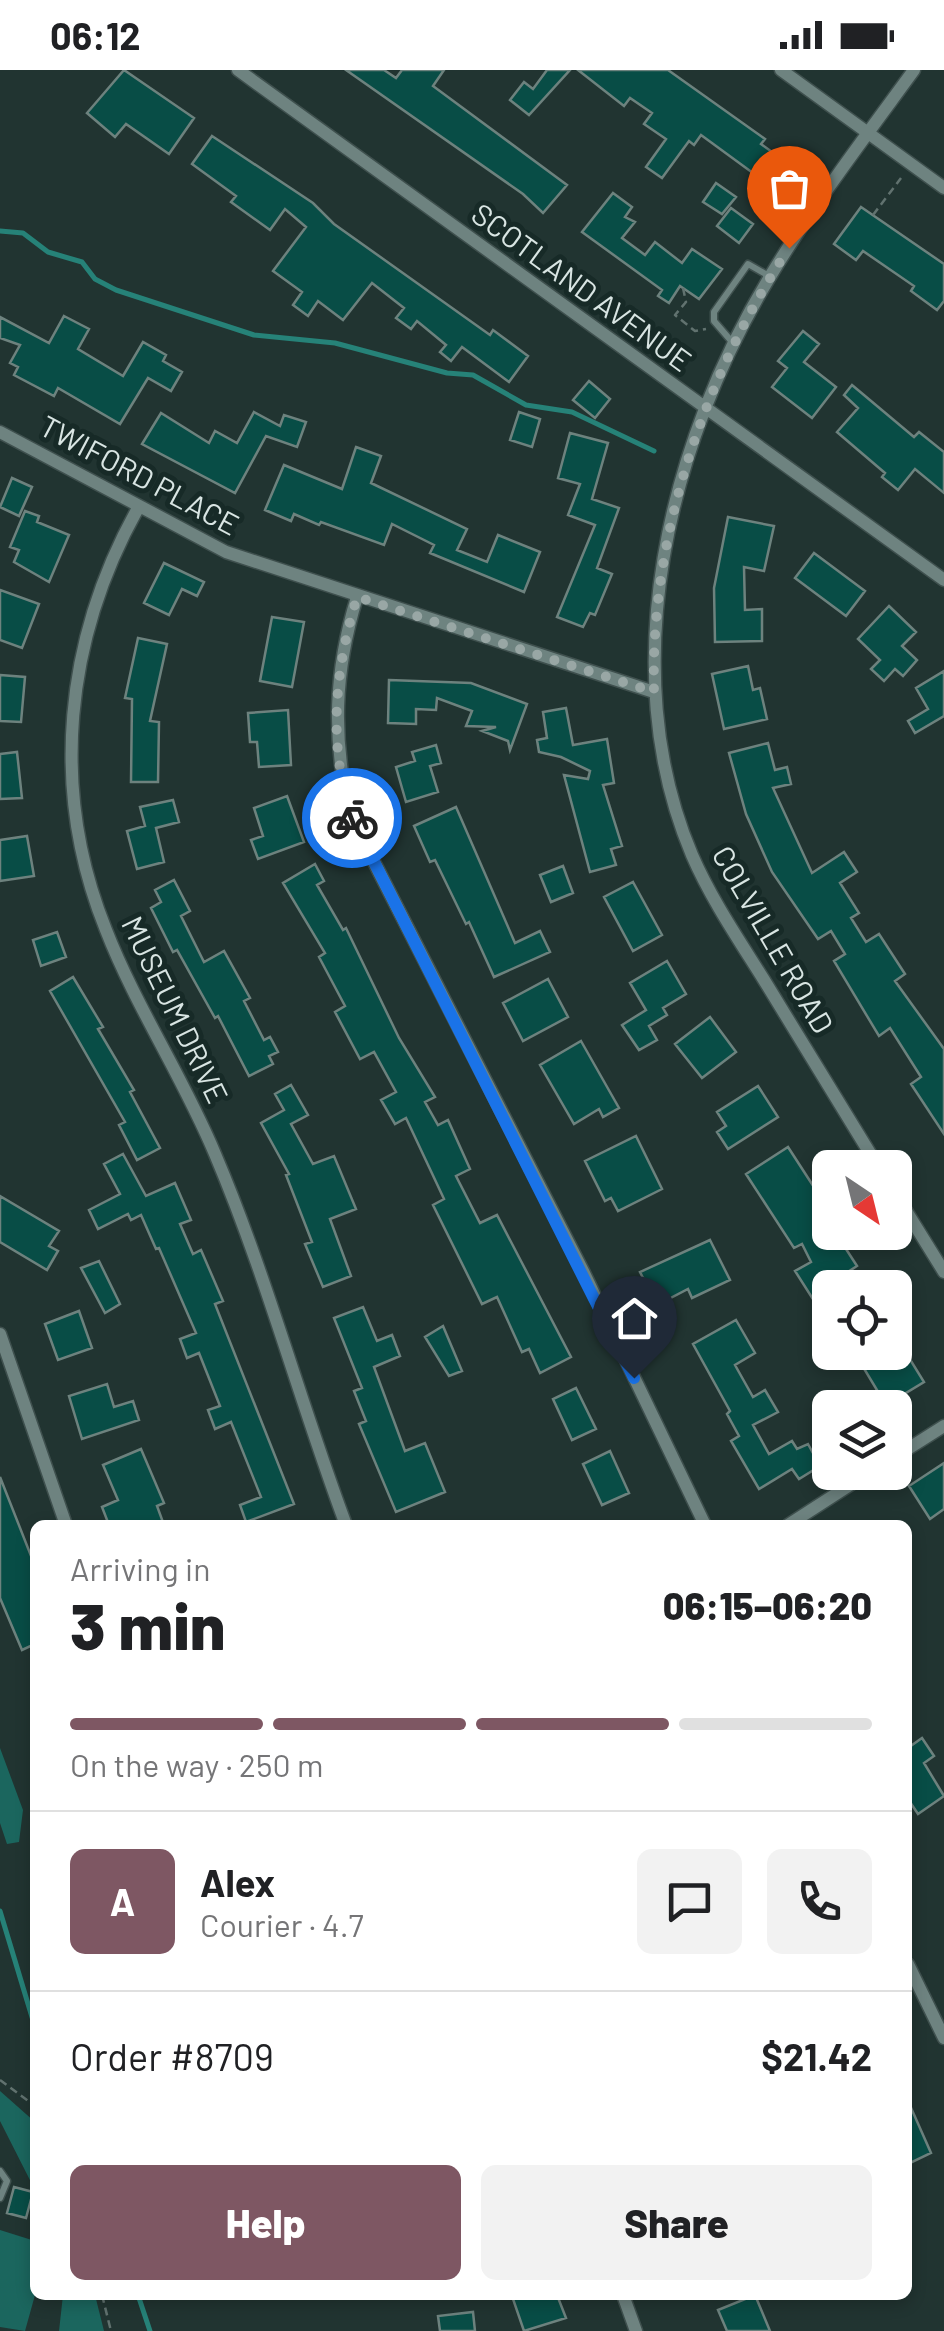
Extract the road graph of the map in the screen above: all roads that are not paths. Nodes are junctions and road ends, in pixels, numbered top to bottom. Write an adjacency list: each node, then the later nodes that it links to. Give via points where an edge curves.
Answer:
1 (238, 70): 8 (street, SCOTLAND AVENUE)
2 (781, 70): 4 (street)
3 (914, 70): 4 (street, COLVILLE ROAD)
4 (869, 134): 5 (street); 6 (street, COLVILLE ROAD)
5 (944, 188)
6 (770, 276): 7 (street, COLVILLE ROAD); 7 (lane, via 748,264 714,312 717,327)
7 (734, 344): 8 (street, COLVILLE ROAD)
8 (706, 410): 11 (street, SCOTLAND AVENUE); 13 (street, COLVILLE ROAD, via 668,542)
9 (0, 432): 10 (street, TWIFORD PLACE)
10 (138, 508): 12 (street, TWIFORD PLACE, via 226,552); 22 (street, MUSEUM DRIVE, via 112,557 80,661 70,758 81,856 107,934 216,1156)
11 (944, 580)
12 (357, 597): 13 (street, TWIFORD PLACE); 23 (street, via 336,703 338,764 350,815)
13 (654, 692): 14 (street, COLVILLE ROAD, via 665,773 698,868)
14 (868, 1150)
15 (912, 1220): 16 (street)
16 (944, 1272)
17 (0, 1334): 21 (street)
18 (944, 1426): 19 (street)
19 (912, 1446)
20 (842, 1490): 24 (street)
21 (64, 1520)
22 (344, 1520)
23 (703, 1520)
24 (796, 1520)
25 (912, 1972): 26 (street)
26 (944, 2038)
27 (0, 2170): 28 (lane, via 7,2181)
28 (0, 2198)
29 (625, 2300): 30 (street)
30 (636, 2331)

